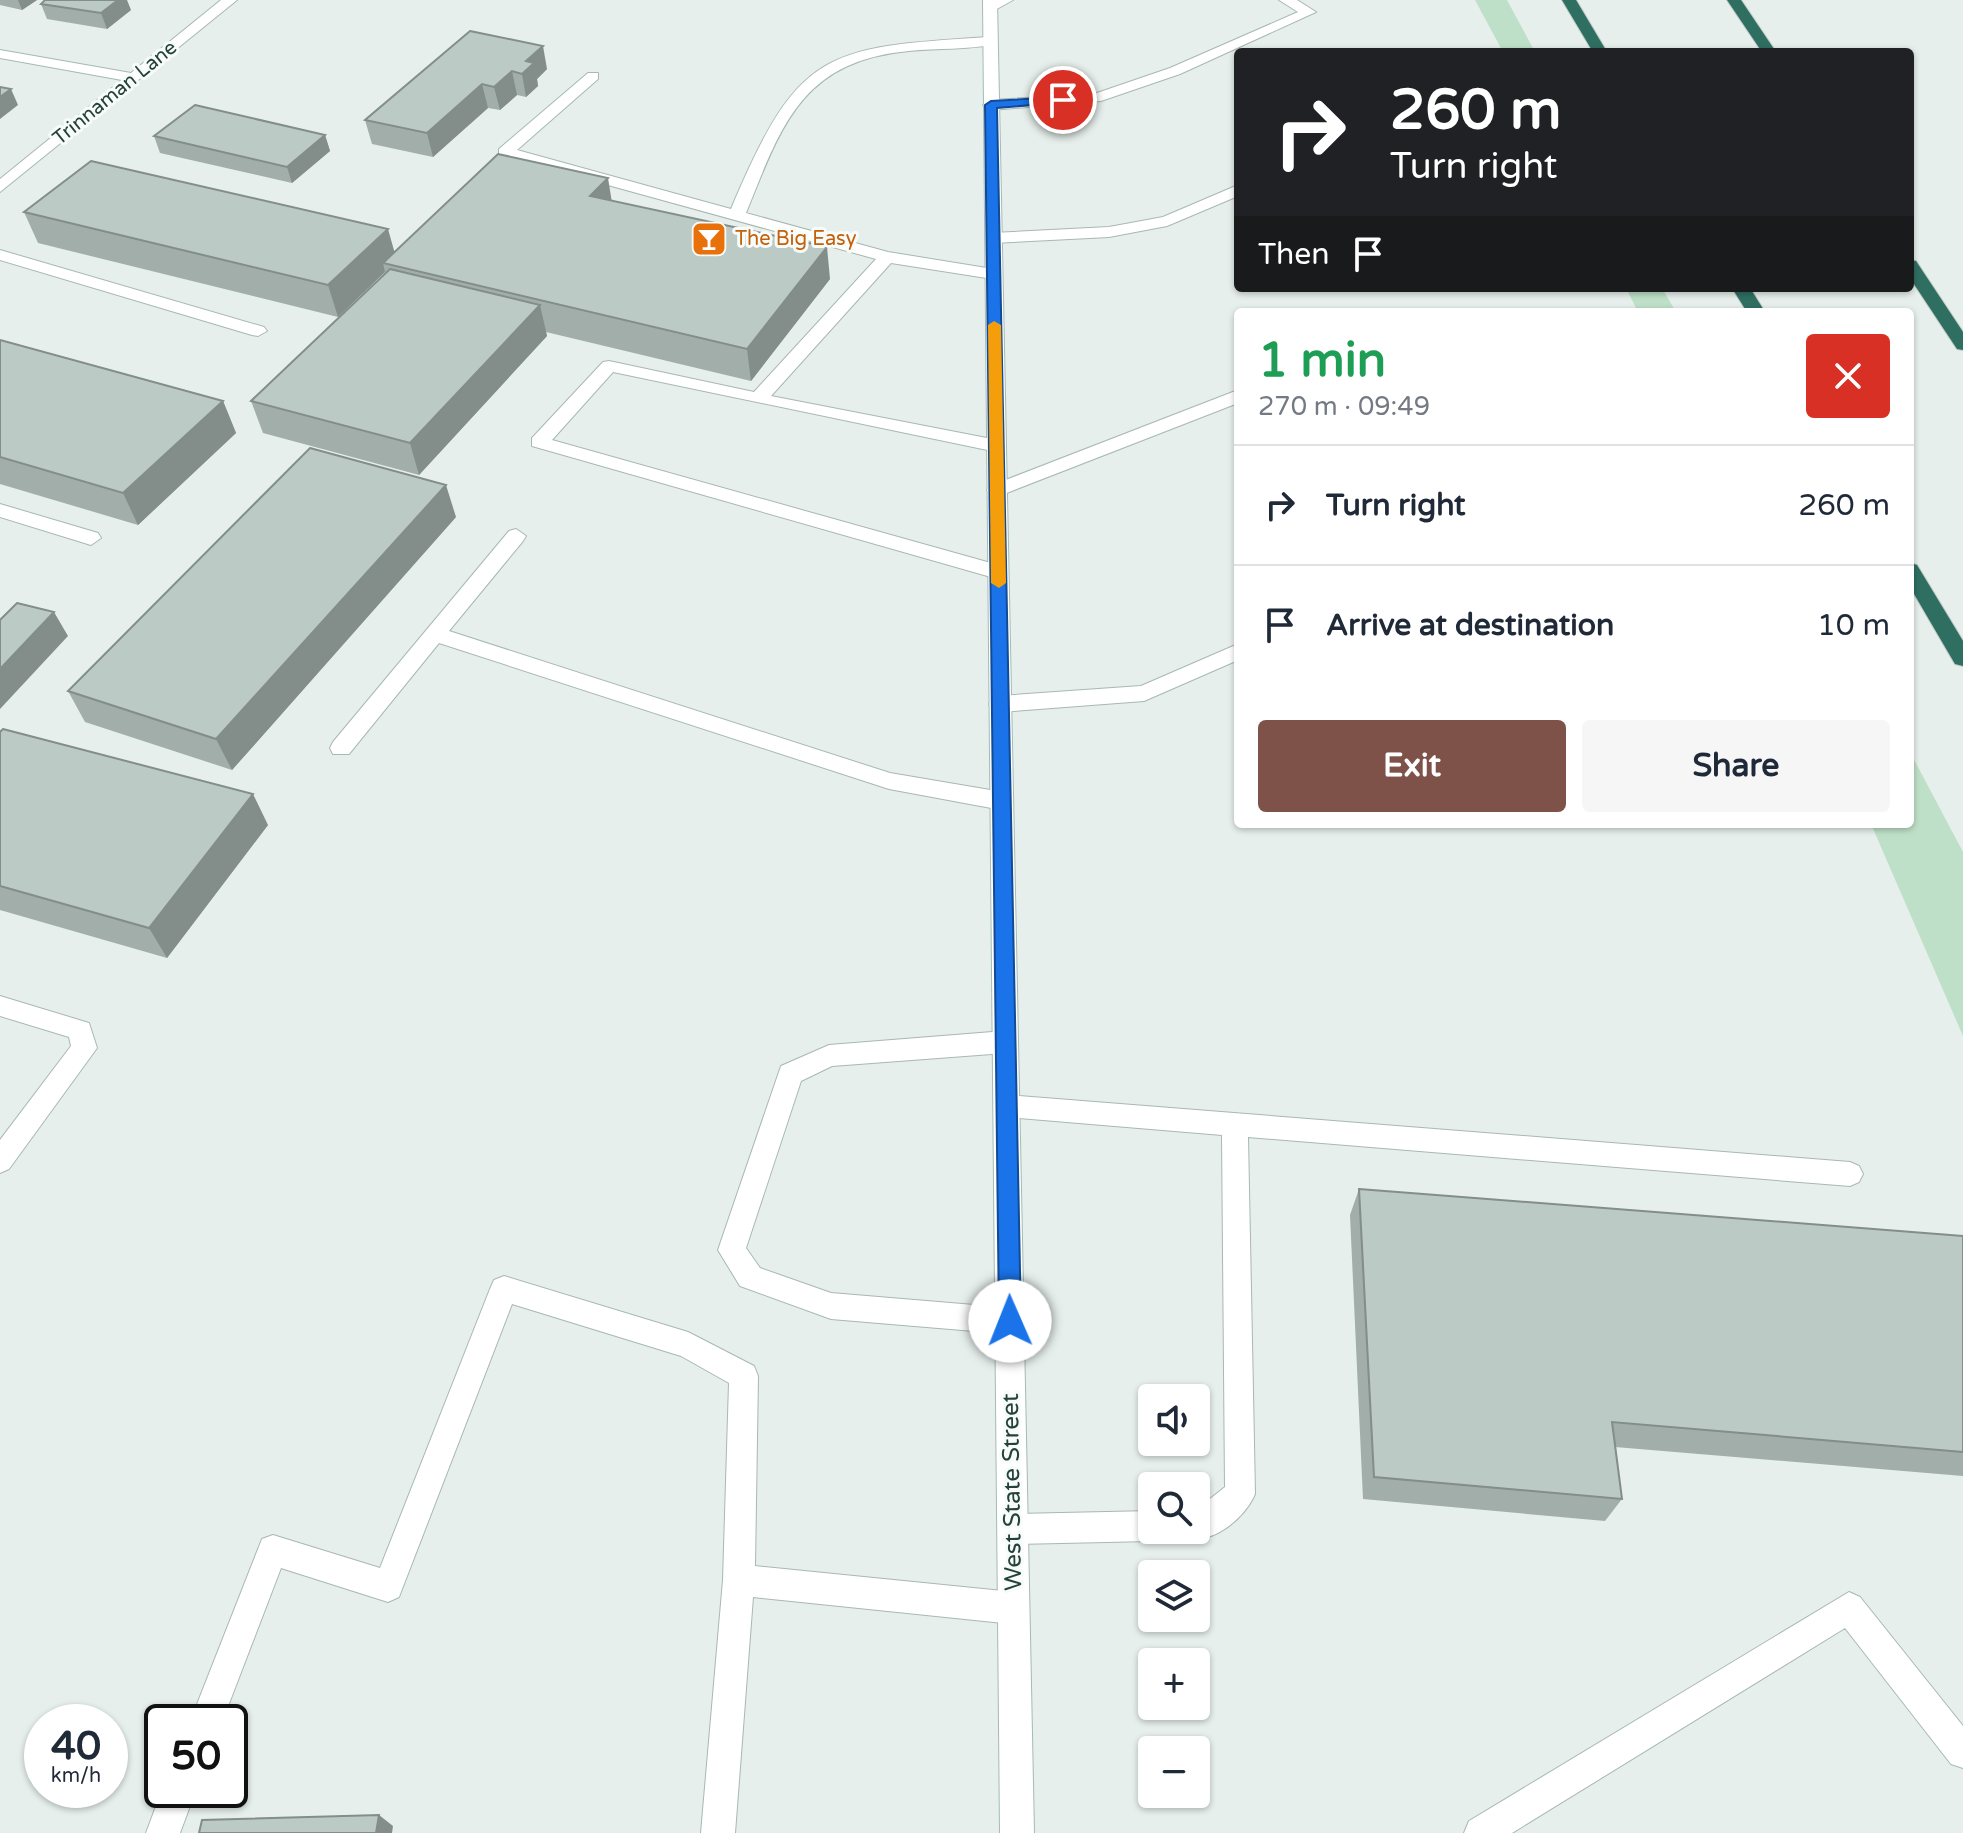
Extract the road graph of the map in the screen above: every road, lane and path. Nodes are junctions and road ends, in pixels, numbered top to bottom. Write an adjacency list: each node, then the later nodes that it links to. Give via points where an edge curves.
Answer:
1 (230, 0): 11 (main road, Trinnaman Lane)
2 (1286, 0): 12 (main road, via 1309,12 1175,71 1096,98)
3 (1569, 0): 7 (highway)
4 (1734, 0): 8 (highway)
5 (996, 2): 6 (main road, West State Street)
6 (990, 41): 12 (main road, West State Street); 15 (main road, via 880,50 835,63 807,87 775,129)
7 (1598, 48)
8 (1766, 48)
9 (0, 54): 11 (main road)
10 (593, 76): 15 (main road, via 505,152)
11 (133, 78): 13 (main road, Trinnaman Lane)
12 (991, 105): 16 (main road, West State Street)
13 (0, 187)
14 (1234, 192): 16 (main road, via 1167,221 1109,232)
15 (736, 216): 18 (main road)
16 (993, 238): 20 (main road, West State Street)
17 (0, 255): 21 (main road)
18 (887, 257): 20 (main road); 24 (main road)
19 (1914, 271): 22 (highway)
20 (993, 274): 25 (main road, West State Street)
21 (258, 331)
22 (1963, 345)
23 (1234, 398): 26 (main road)
24 (758, 399): 25 (main road); 30 (main road, via 609,366 539,442)
25 (997, 446): 26 (main road, West State Street)
26 (997, 490): 30 (main road, West State Street)
27 (0, 510): 29 (main road)
28 (516, 536): 32 (main road)
29 (91, 538)
30 (998, 572): 35 (main road, West State Street)
31 (1914, 577): 34 (highway)
32 (435, 634): 36 (main road); 37 (main road, via 889,781)
33 (1234, 653): 35 (main road, via 1144,693)
34 (1963, 659)
35 (1000, 704): 37 (main road, West State Street)
36 (341, 748)
37 (1002, 801): 39 (main road, West State Street)
38 (0, 1006): 42 (main road, via 80,1030 84,1048)
39 (1005, 1042): 40 (main road, West State Street); 44 (main road, via 829,1056 790,1074 732,1250 750,1277 831,1306)
40 (1007, 1106): 41 (main road); 44 (main road, West State Street)
41 (1235, 1124): 43 (main road); 45 (main road, via 1240,1494)
42 (0, 1161)
43 (1850, 1174)
44 (1010, 1321): 47 (main road, West State Street)
45 (1210, 1520)
46 (1138, 1526): 47 (main road)
47 (1013, 1529): 49 (main road, West State Street)
48 (739, 1580): 49 (main road); 50 (main road, via 744,1376 688,1345 504,1289 388,1586 273,1550); 54 (main road)
49 (1013, 1608): 55 (main road, West State Street)
50 (213, 1704)
51 (1963, 1752): 56 (main road, via 1849,1608)
52 (172, 1808): 53 (main road)
53 (163, 1833)
54 (718, 1833)
55 (1017, 1833)
56 (1481, 1833)

